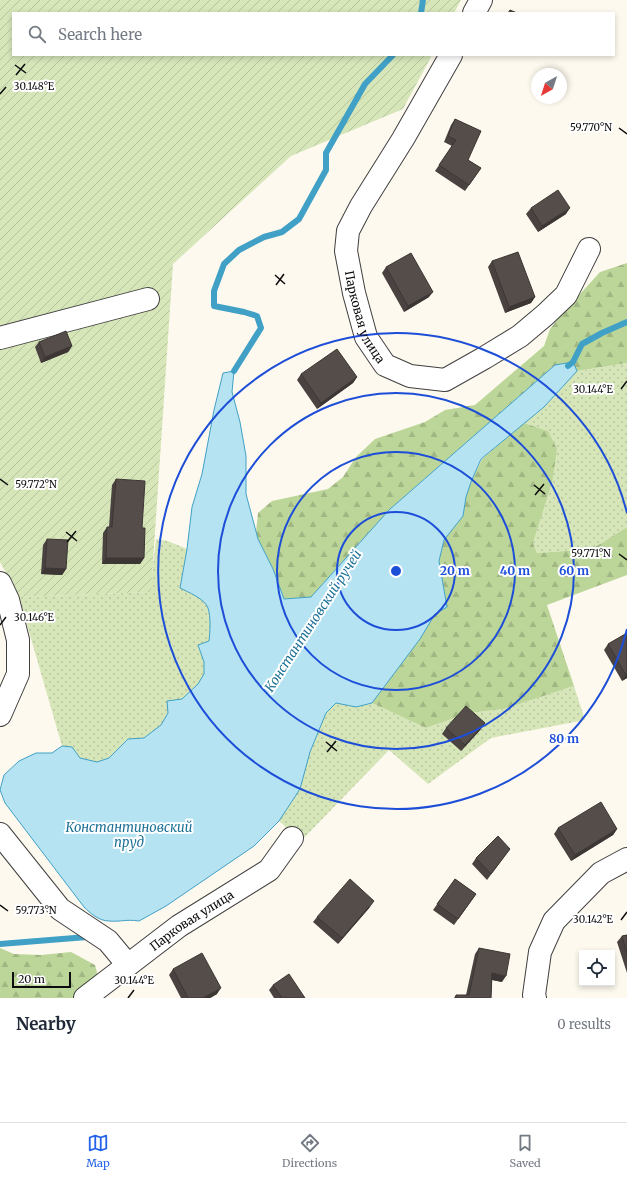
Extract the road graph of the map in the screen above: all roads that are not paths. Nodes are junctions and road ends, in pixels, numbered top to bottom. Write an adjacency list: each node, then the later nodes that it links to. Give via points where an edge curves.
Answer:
1 (481, 0): 2 (street)
2 (475, 12)
3 (450, 56): 4 (street, Парковая улица, via 348,231 346,251 366,337 385,365 410,376 445,380 484,358 520,336 566,295)
4 (589, 249)
5 (148, 299): 6 (street)
6 (0, 338)
7 (4, 592): 8 (street, via 18,640 18,674)
8 (0, 715)
9 (0, 834): 12 (street, via 60,909 108,941)
10 (292, 838): 12 (street, Парковая улица, via 269,870 179,926)
11 (627, 859): 14 (street, via 601,873 554,921 540,952)
12 (128, 964): 13 (street, Парковая улица)
13 (85, 998)
14 (535, 998)

